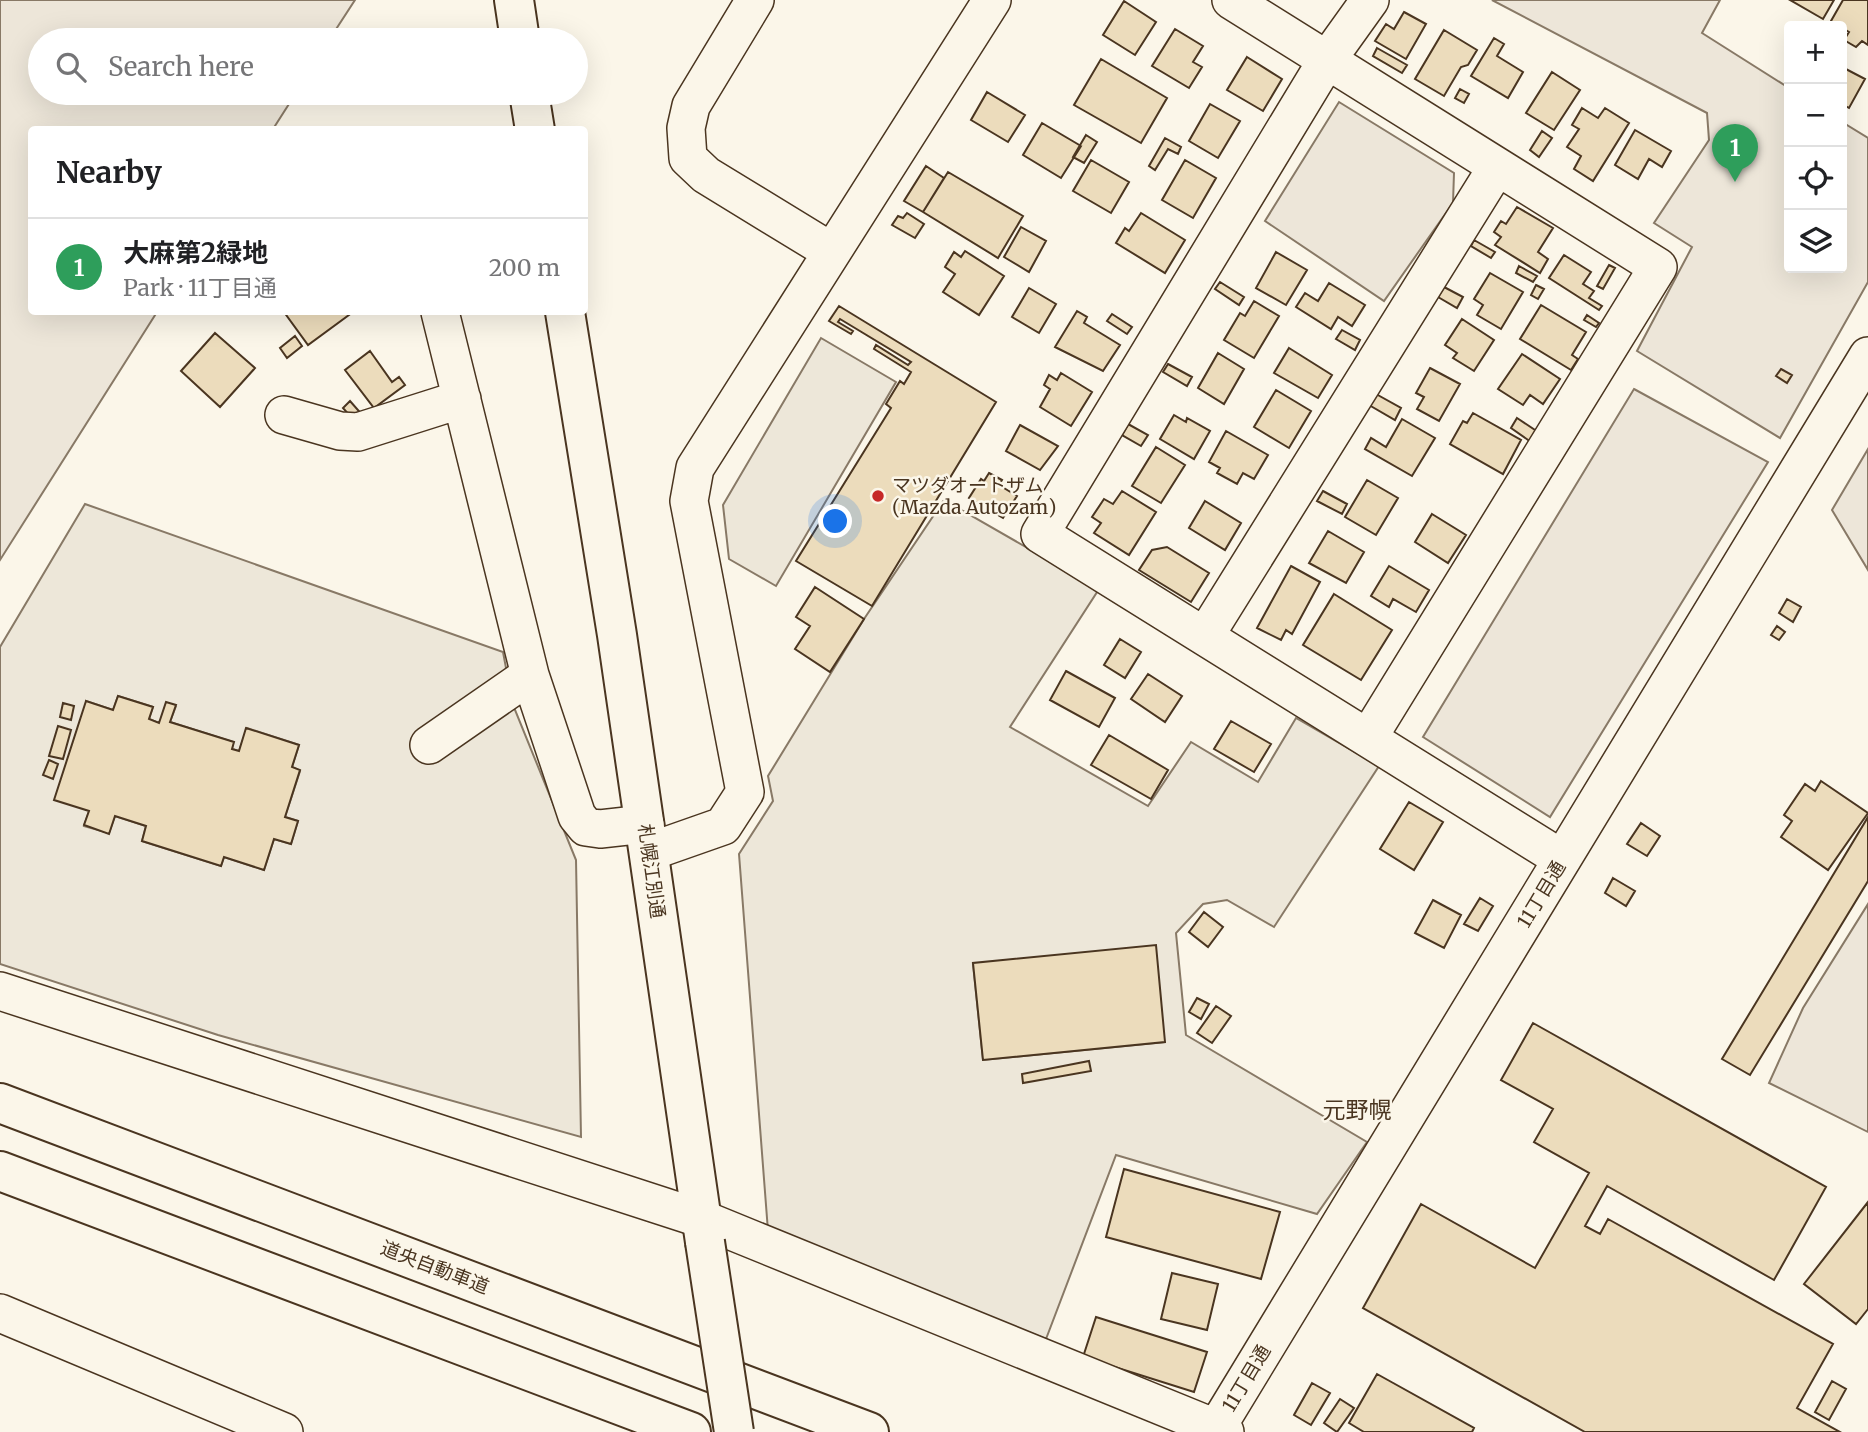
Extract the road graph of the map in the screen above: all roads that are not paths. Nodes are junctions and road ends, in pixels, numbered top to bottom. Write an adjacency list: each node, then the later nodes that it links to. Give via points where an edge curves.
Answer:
1 (514, 0): 6 (highway)
2 (755, 0): 11 (street, via 691,106 686,128 688,158 706,175)
3 (992, 0): 11 (street)
4 (1231, 0): 7 (street)
5 (1370, 0): 7 (street)
6 (518, 28)
7 (1327, 60): 10 (street); 17 (street, via 1040,534)
8 (531, 105): 9 (highway)
9 (534, 126)
10 (1497, 167): 17 (street); 19 (street, via 1658,267)
11 (832, 252): 21 (street, via 695,468 689,501 745,792 723,826)
12 (441, 315): 15 (street)
13 (565, 315): 21 (highway, 札幌江別通)
14 (1868, 356): 22 (street, 11丁目通)
15 (462, 399): 16 (street, via 358,432); 18 (street)
16 (284, 415)
17 (1205, 636): 19 (street)
18 (530, 675): 20 (street); 21 (street, via 578,816 586,827)
19 (1368, 738): 22 (street)
20 (429, 745)
21 (647, 838): 26 (highway, 札幌江別通)
22 (1562, 859): 28 (street, 11丁目通)
23 (0, 991): 26 (street)
24 (0, 1103): 32 (highway, 道央自動車道)
25 (0, 1171): 30 (highway)
26 (704, 1230): 28 (street); 31 (highway, 札幌江別通, bridge)
27 (0, 1313): 29 (street)
28 (1218, 1431)
29 (284, 1432)
30 (691, 1432)
31 (734, 1432)
32 (869, 1432)

